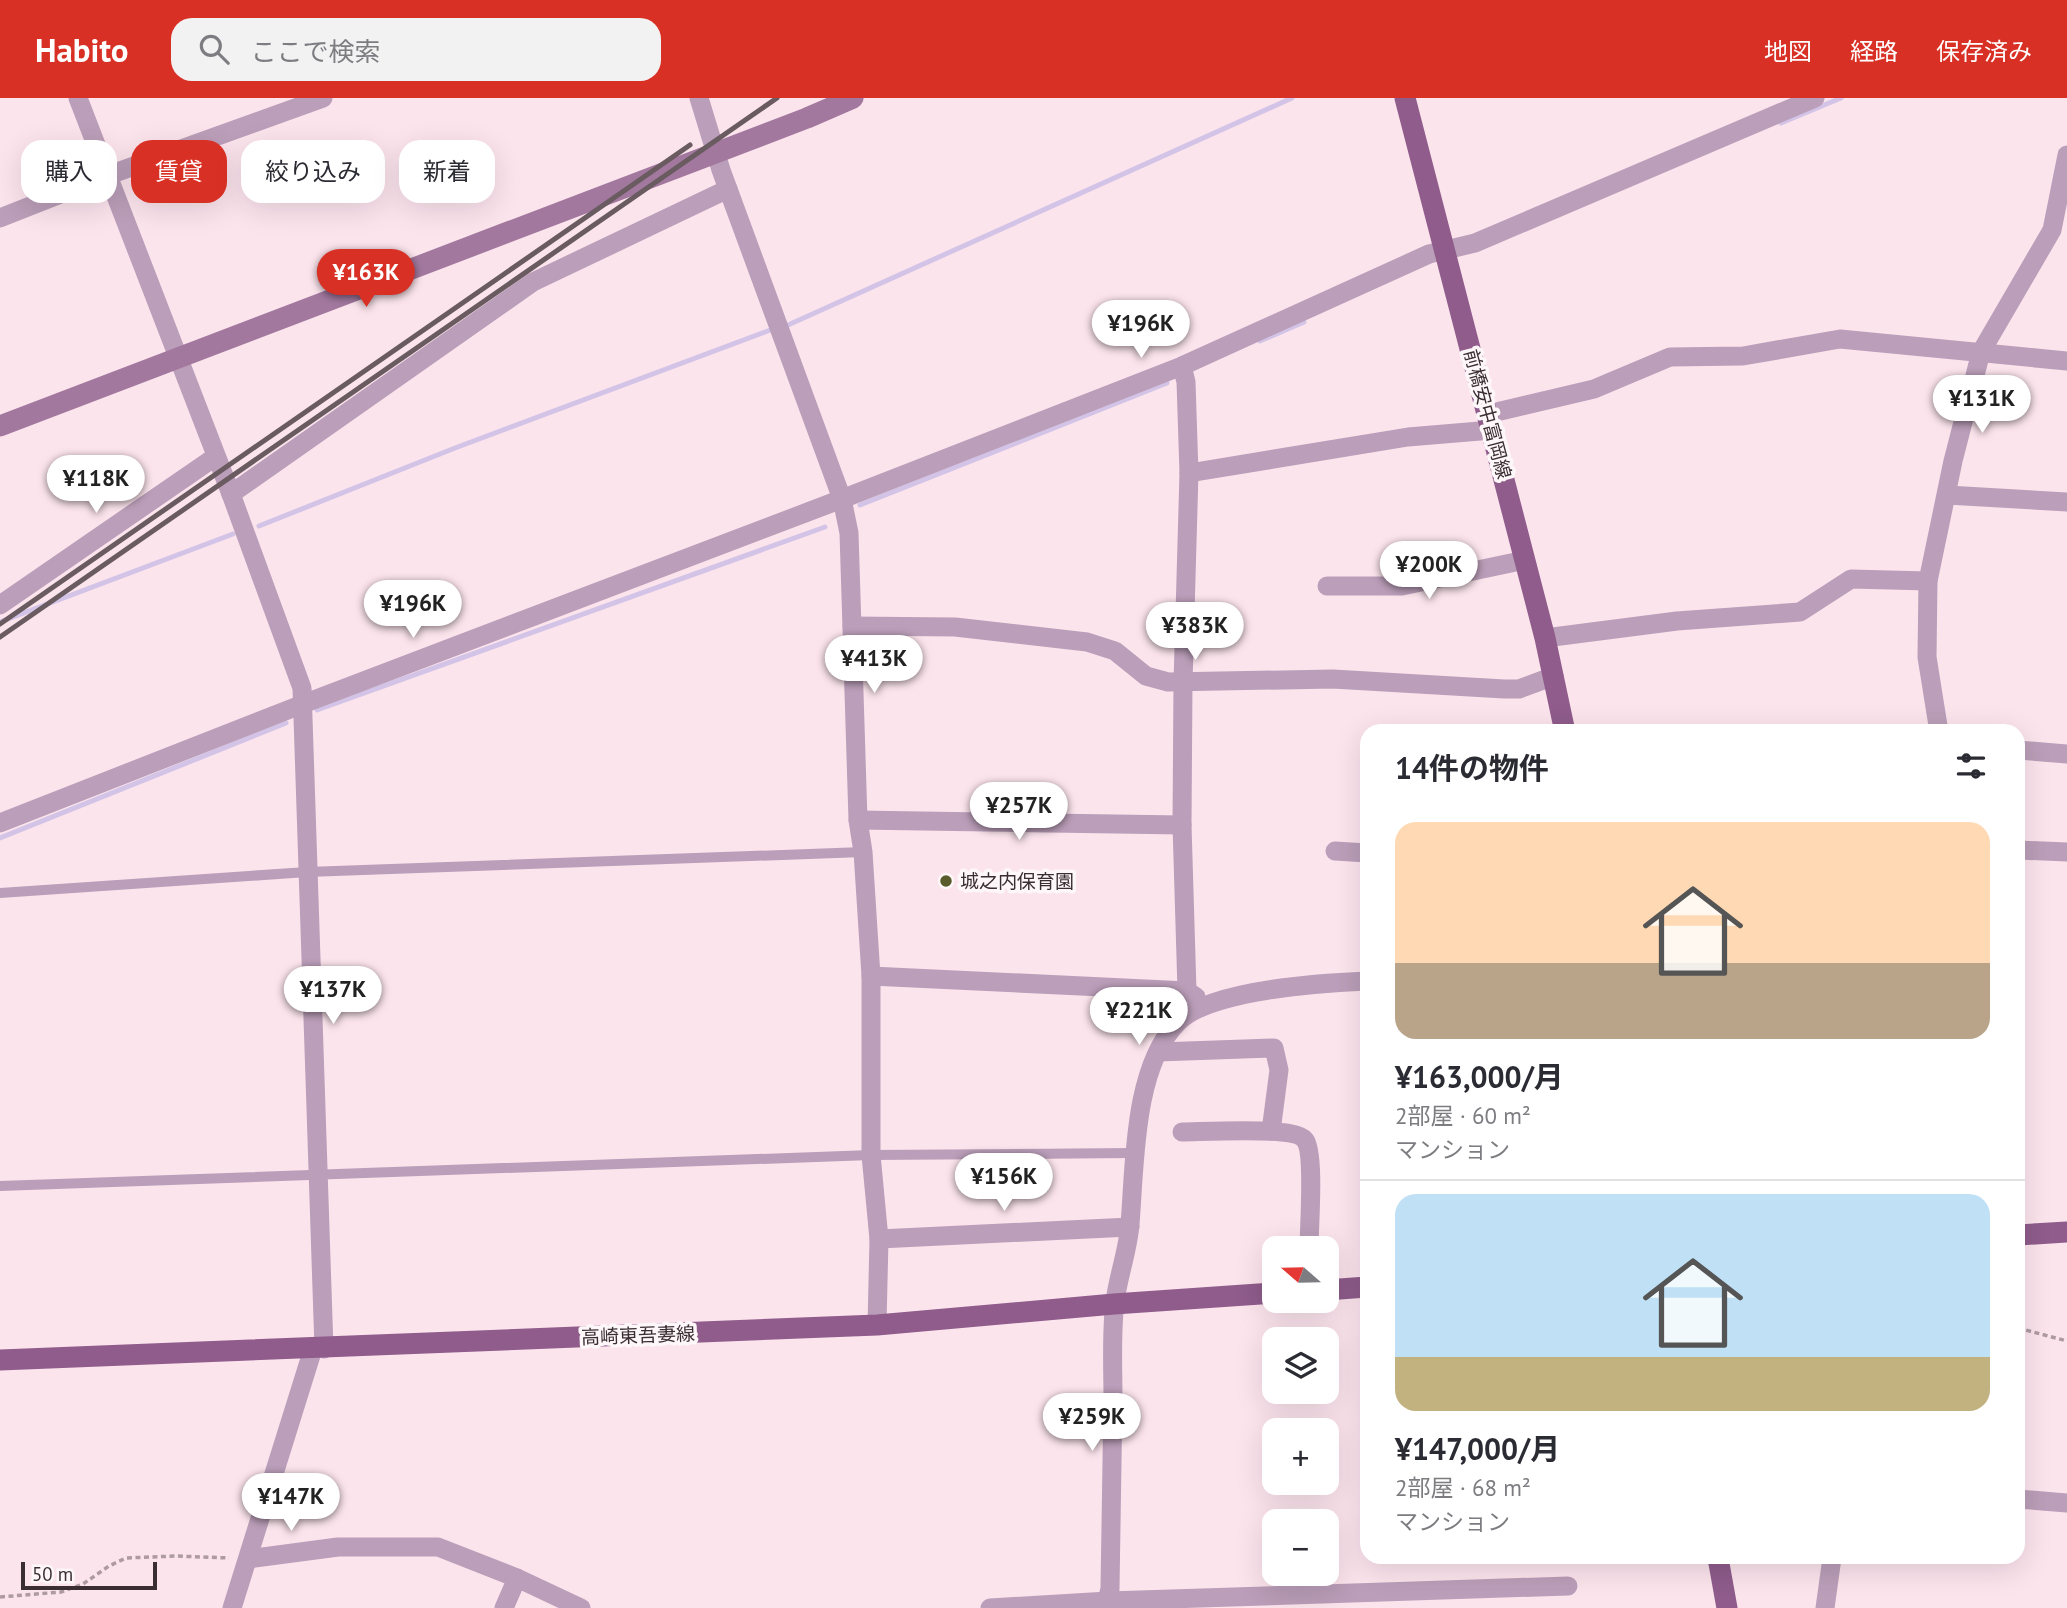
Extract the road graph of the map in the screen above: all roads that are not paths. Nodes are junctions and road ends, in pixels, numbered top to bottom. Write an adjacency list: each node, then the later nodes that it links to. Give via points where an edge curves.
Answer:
1 (78, 98): 7 (street)
2 (323, 98): 10 (street)
3 (853, 98): 8 (street)
4 (1405, 98): 15 (main road, 前橋安中富岡線)
5 (1815, 98): 15 (street, via 1475,243)
6 (706, 101): 8 (street)
7 (95, 140)
8 (716, 153): 11 (street); 17 (street)
9 (2067, 155): 16 (street, via 2052,230)
10 (117, 172)
11 (728, 189): 24 (street, via 533,282); 26 (street)
12 (117, 196): 17 (street)
13 (38, 203): 14 (street)
14 (0, 218)
15 (1445, 251): 19 (street, via 1413,260); 20 (main road, 前橋安中富岡線)
16 (1981, 352): 18 (street); 20 (street, via 1840,339 1743,355 1670,357 1594,389); 25 (street)
17 (178, 357): 21 (street); 22 (street)
18 (2067, 360)
19 (1182, 366): 23 (street); 26 (street)
20 (1490, 422): 23 (street); 28 (main road, 前橋安中富岡線)
21 (0, 426)
22 (215, 457): 24 (street); 31 (street)
23 (1189, 473): 35 (street)
24 (231, 495): 36 (street, via 302,688)
25 (1947, 495): 27 (street); 29 (street)
26 (842, 499): 32 (street, via 849,533); 36 (street)
27 (2067, 502)
28 (1525, 559): 30 (street, via 1402,586); 33 (main road, 前橋安中富岡線)
29 (1928, 581): 33 (street, via 1851,579 1801,612); 38 (street, via 1927,657)
30 (1327, 586)
31 (0, 605)
32 (852, 625): 35 (street, via 955,627 1087,642 1115,651 1146,676); 41 (street)
33 (1545, 638): 34 (main road, 前橋安中富岡線)
34 (1554, 676): 35 (street, via 1519,689 1333,680); 37 (main road, 前橋安中富岡線)
35 (1183, 683): 43 (street)
36 (303, 704): 42 (street); 49 (street)
37 (1563, 724)
38 (1938, 724)
39 (2025, 751): 40 (street)
40 (2067, 754)
41 (858, 820): 43 (street); 46 (street)
42 (0, 823)
43 (1182, 825): 53 (street)
44 (2025, 850): 47 (street)
45 (1335, 851): 48 (street)
46 (863, 852): 49 (lane); 51 (street)
47 (2067, 852)
48 (1360, 853)
49 (307, 872): 50 (lane); 60 (street)
50 (0, 893)
51 (871, 976): 53 (street); 59 (street)
52 (1360, 982): 54 (street)
53 (1187, 991): 54 (street)
54 (1205, 1004): 55 (street, via 1179,1020)
55 (1158, 1052): 56 (street, via 1275,1048 1279,1070); 58 (street, via 1144,1089)
56 (1271, 1131): 57 (street); 65 (street, via 1299,1134 1307,1141)
57 (1182, 1132)
58 (1133, 1153): 59 (lane); 62 (street)
59 (871, 1155): 60 (lane); 66 (street)
60 (319, 1174): 61 (lane); 72 (street)
61 (0, 1186)
62 (1130, 1227): 66 (street); 70 (street)
63 (2067, 1232): 64 (main road)
64 (2025, 1235)
65 (1309, 1236)
66 (879, 1239): 71 (street)
67 (1360, 1288): 68 (main road)
68 (1339, 1289)
69 (1262, 1294): 70 (main road, 高崎東吾妻線)
70 (1114, 1304): 71 (main road, 高崎東吾妻線); 82 (street)
71 (877, 1325): 72 (main road, 高崎東吾妻線)
72 (318, 1349): 73 (main road, 高崎東吾妻線); 76 (street)
73 (0, 1360)
74 (2025, 1500): 75 (street)
75 (2067, 1503)
76 (248, 1559): 79 (street, via 338,1547 439,1547); 83 (street)
77 (1719, 1564): 87 (main road)
78 (1831, 1564): 88 (street)
79 (517, 1578): 84 (street); 85 (street)
80 (1568, 1586): 81 (street)
81 (1453, 1599): 82 (street)
82 (1107, 1604): 86 (street)
83 (232, 1608)
84 (504, 1608)
85 (581, 1608)
86 (990, 1608)
87 (1727, 1608)
88 (1825, 1608)

